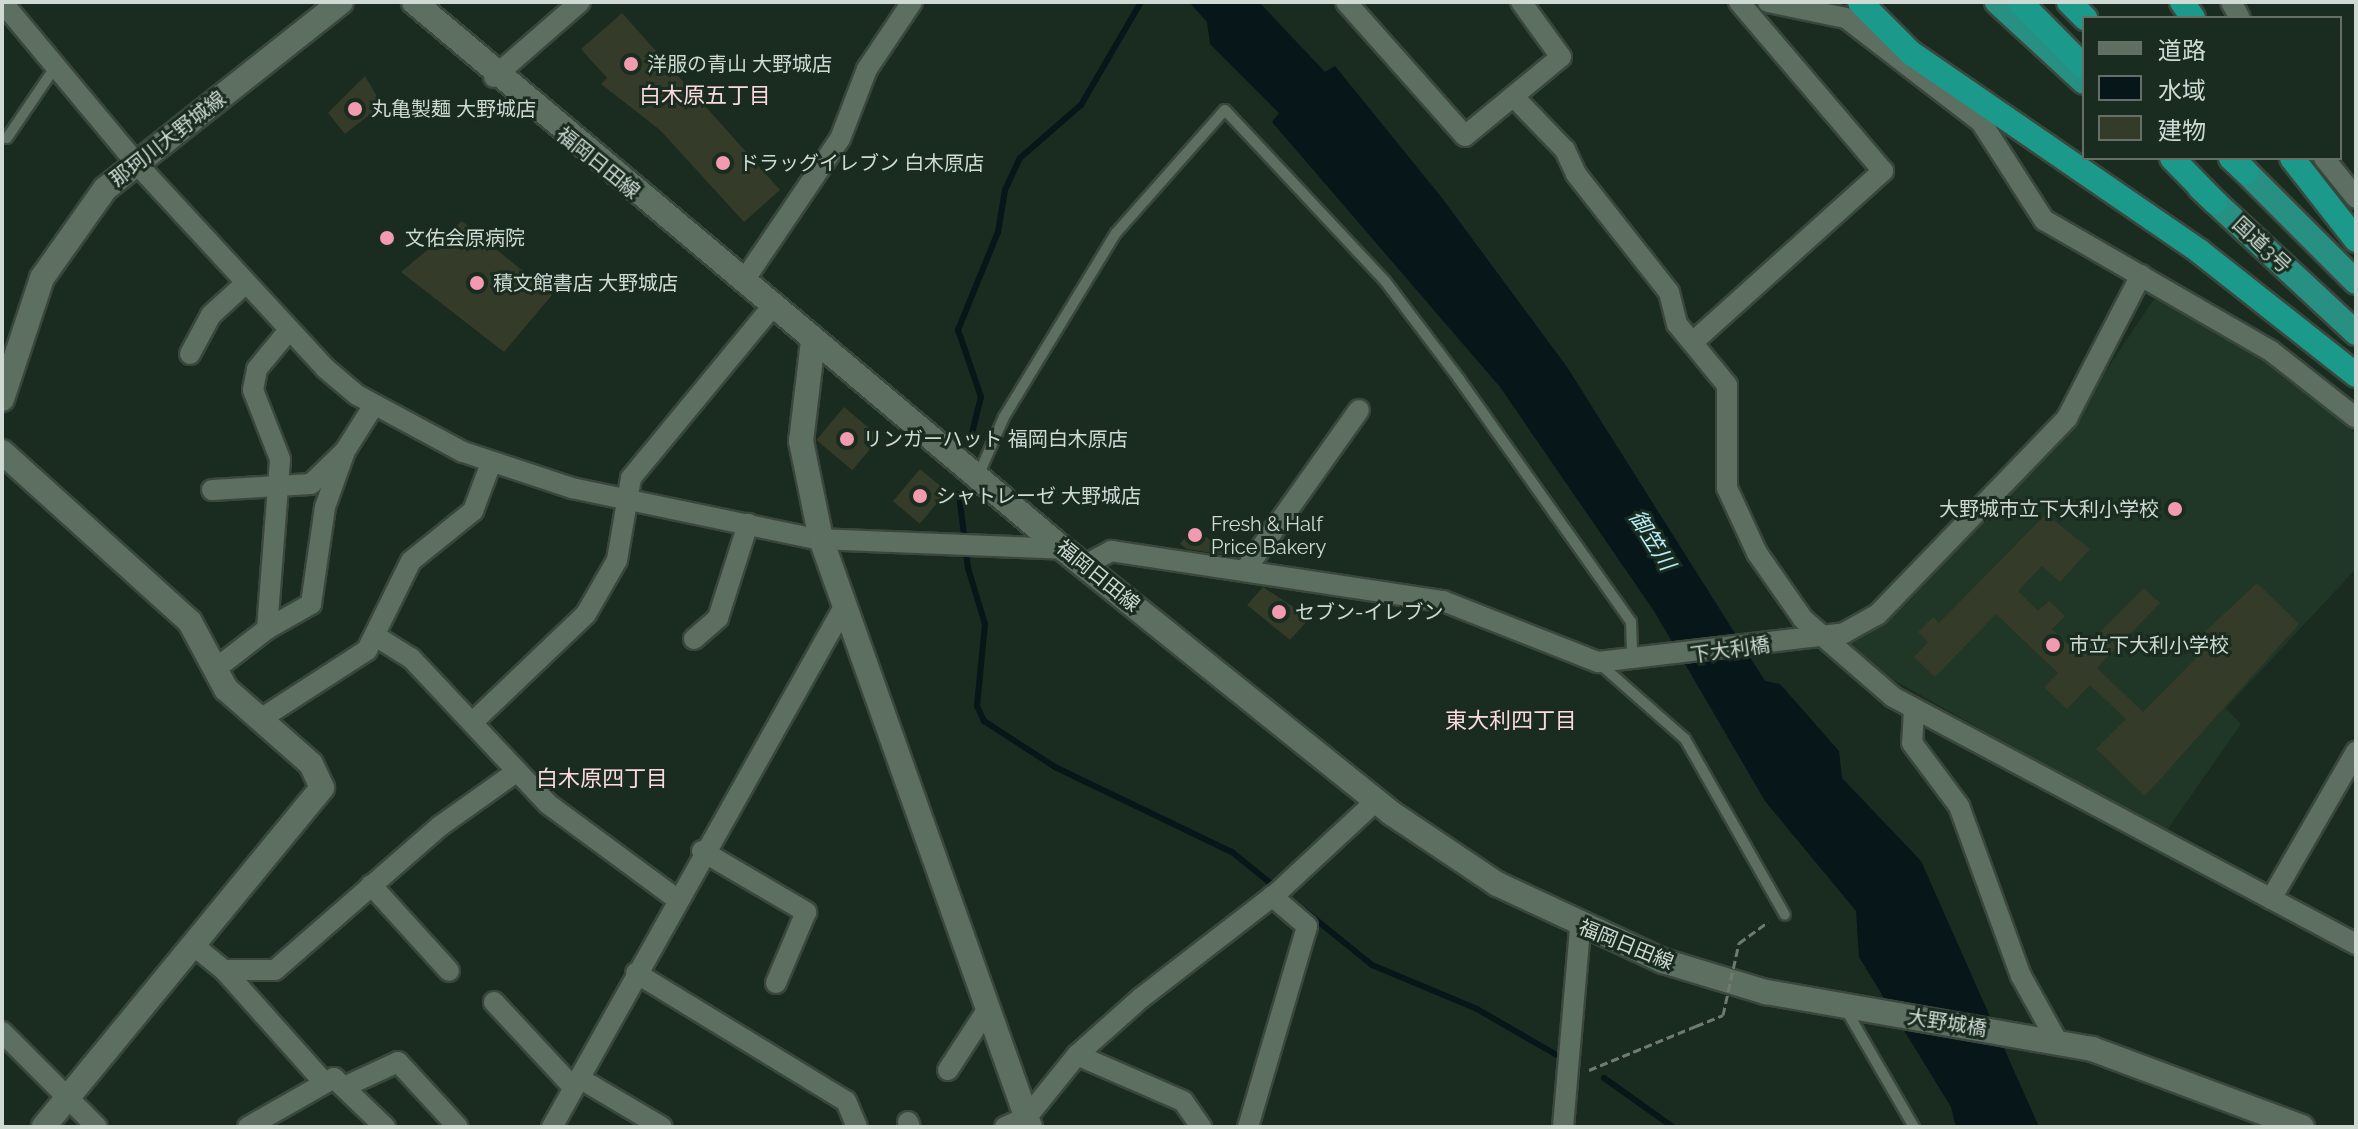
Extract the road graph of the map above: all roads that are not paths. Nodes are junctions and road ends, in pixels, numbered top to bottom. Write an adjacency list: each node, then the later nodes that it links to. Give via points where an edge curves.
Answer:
1 (341, 2): 22 (main road, 那珂川大野城線)
2 (414, 2): 15 (main road, 福岡日田線)
3 (580, 2): 15 (street)
4 (912, 2): 27 (street, via 867,69 840,139)
5 (1346, 2): 17 (street, via 1465,136)
6 (1521, 2): 17 (street, via 1561,57)
7 (1739, 2): 34 (street, via 1883,171)
8 (1768, 2): 26 (street, via 1846,18 1981,122 2044,220)
9 (1860, 2): 37 (highway, via 1911,53 2082,171)
10 (1997, 2): 16 (highway)
11 (2020, 2): 13 (highway)
12 (10, 4): 14 (street)
13 (2082, 65)
14 (56, 66): 18 (lane); 22 (street)
15 (494, 77): 27 (main road, 福岡日田線)
16 (2082, 80)
17 (1514, 97): 34 (street, via 1547,127 1647,261)
18 (7, 138)
19 (2172, 160): 32 (highway, 国道3号)
20 (2294, 160): 25 (highway)
21 (2326, 160): 24 (street)
22 (136, 163): 29 (street); 35 (main road, 那珂川大野城線, via 70,234)
23 (2236, 163): 28 (highway, 国道3号)
24 (2356, 198)
25 (2356, 240)
26 (2141, 275): 41 (street, via 2271,351); 57 (street, 下大利橋, via 2067,418 1877,615)
27 (743, 282): 30 (main road, 福岡日田線)
28 (2356, 282)
29 (245, 284): 31 (street); 36 (street, via 211,315)
30 (772, 307): 33 (main road, 福岡日田線); 48 (street, via 631,478)
31 (289, 330): 39 (street); 47 (street, via 257,369 253,390 277,440)
32 (2356, 333)
33 (813, 341): 45 (main road, 福岡日田線); 50 (main road, via 801,441)
34 (1693, 342): 57 (street, via 1727,385 1727,488 1780,590)
35 (9, 346): 38 (main road, 那珂川大野城線)
36 (190, 354)
37 (2356, 375)
38 (2, 399)
39 (374, 405): 42 (street); 44 (street)
40 (1359, 410): 53 (street)
41 (2356, 418)
42 (345, 451): 47 (street, via 311,484); 55 (street, via 325,507 311,604)
43 (2, 452): 61 (main road, via 190,622)
44 (491, 463): 48 (street); 56 (street, via 473,511 411,561)
45 (978, 478): 51 (main road, 福岡日田線); 60 (lane, via 1004,417 1116,233 1225,110 1385,281 1631,622)
46 (212, 490): 47 (street)
47 (278, 490): 55 (street)
48 (631, 500): 49 (street); 64 (street, via 617,560 586,614)
49 (748, 524): 50 (street); 58 (street, via 718,618)
50 (821, 539): 51 (street); 54 (main road)
51 (1063, 549): 52 (main road, 福岡日田線)
52 (1085, 565): 53 (street, via 1111,551); 67 (main road, 福岡日田線)
53 (1246, 569): 59 (street, via 1443,601)
54 (845, 605): 68 (street); 83 (main road)
55 (267, 629): 61 (street)
56 (377, 637): 63 (street); 64 (street, via 411,658)
57 (1816, 638): 60 (street, 下大利橋); 62 (street)
58 (694, 639)
59 (1598, 662): 60 (street, 下大利橋); 73 (lane, via 1685,739)
60 (1642, 662)
61 (214, 670): 63 (main road)
62 (1914, 709): 72 (street); 85 (street, via 1912,743 1959,806)
63 (259, 720): 76 (main road, via 311,764 322,788)
64 (474, 721): 66 (street)
65 (2356, 752): 72 (street)
66 (516, 772): 69 (street); 71 (street, via 548,804)
67 (1376, 801): 70 (street); 74 (main road, 福岡日田線, via 1497,884)
68 (702, 851): 71 (street); 80 (street, via 806,912)
69 (371, 885): 77 (street, via 275,970); 78 (street)
70 (1279, 890): 86 (street); 102 (street, via 1307,926)
71 (677, 899): 79 (street)
72 (2271, 899): 75 (street)
73 (1785, 915)
74 (1580, 928): 82 (main road, 福岡日田線, via 1692,970); 103 (street)
75 (2356, 944)
76 (193, 945): 77 (street); 91 (main road)
77 (224, 970): 88 (street)
78 (449, 971)
79 (636, 973): 89 (street); 100 (street, via 846,1101)
80 (776, 983)
81 (494, 1002): 89 (street)
82 (1853, 1008): 85 (main road, 大野城橋); 104 (lane)
83 (987, 1010): 87 (street); 92 (main road)
84 (2, 1032): 91 (street)
85 (2045, 1039): 105 (main road, via 2143,1064)
86 (1077, 1055): 92 (street); 101 (street, via 1183,1101)
87 (948, 1070)
88 (323, 1081): 90 (street); 95 (street)
89 (576, 1083): 98 (street); 99 (street)
90 (346, 1086): 96 (street); 97 (street, via 398,1062)
91 (68, 1095): 93 (main road); 94 (street)
92 (1020, 1124)
93 (44, 1127)
94 (97, 1127)
95 (248, 1127)
96 (385, 1127)
97 (458, 1127)
98 (553, 1127)
99 (662, 1127)
100 (857, 1127)
101 (1201, 1127)
102 (1248, 1127)
103 (1563, 1127)
104 (1914, 1127)
105 (2302, 1127)

